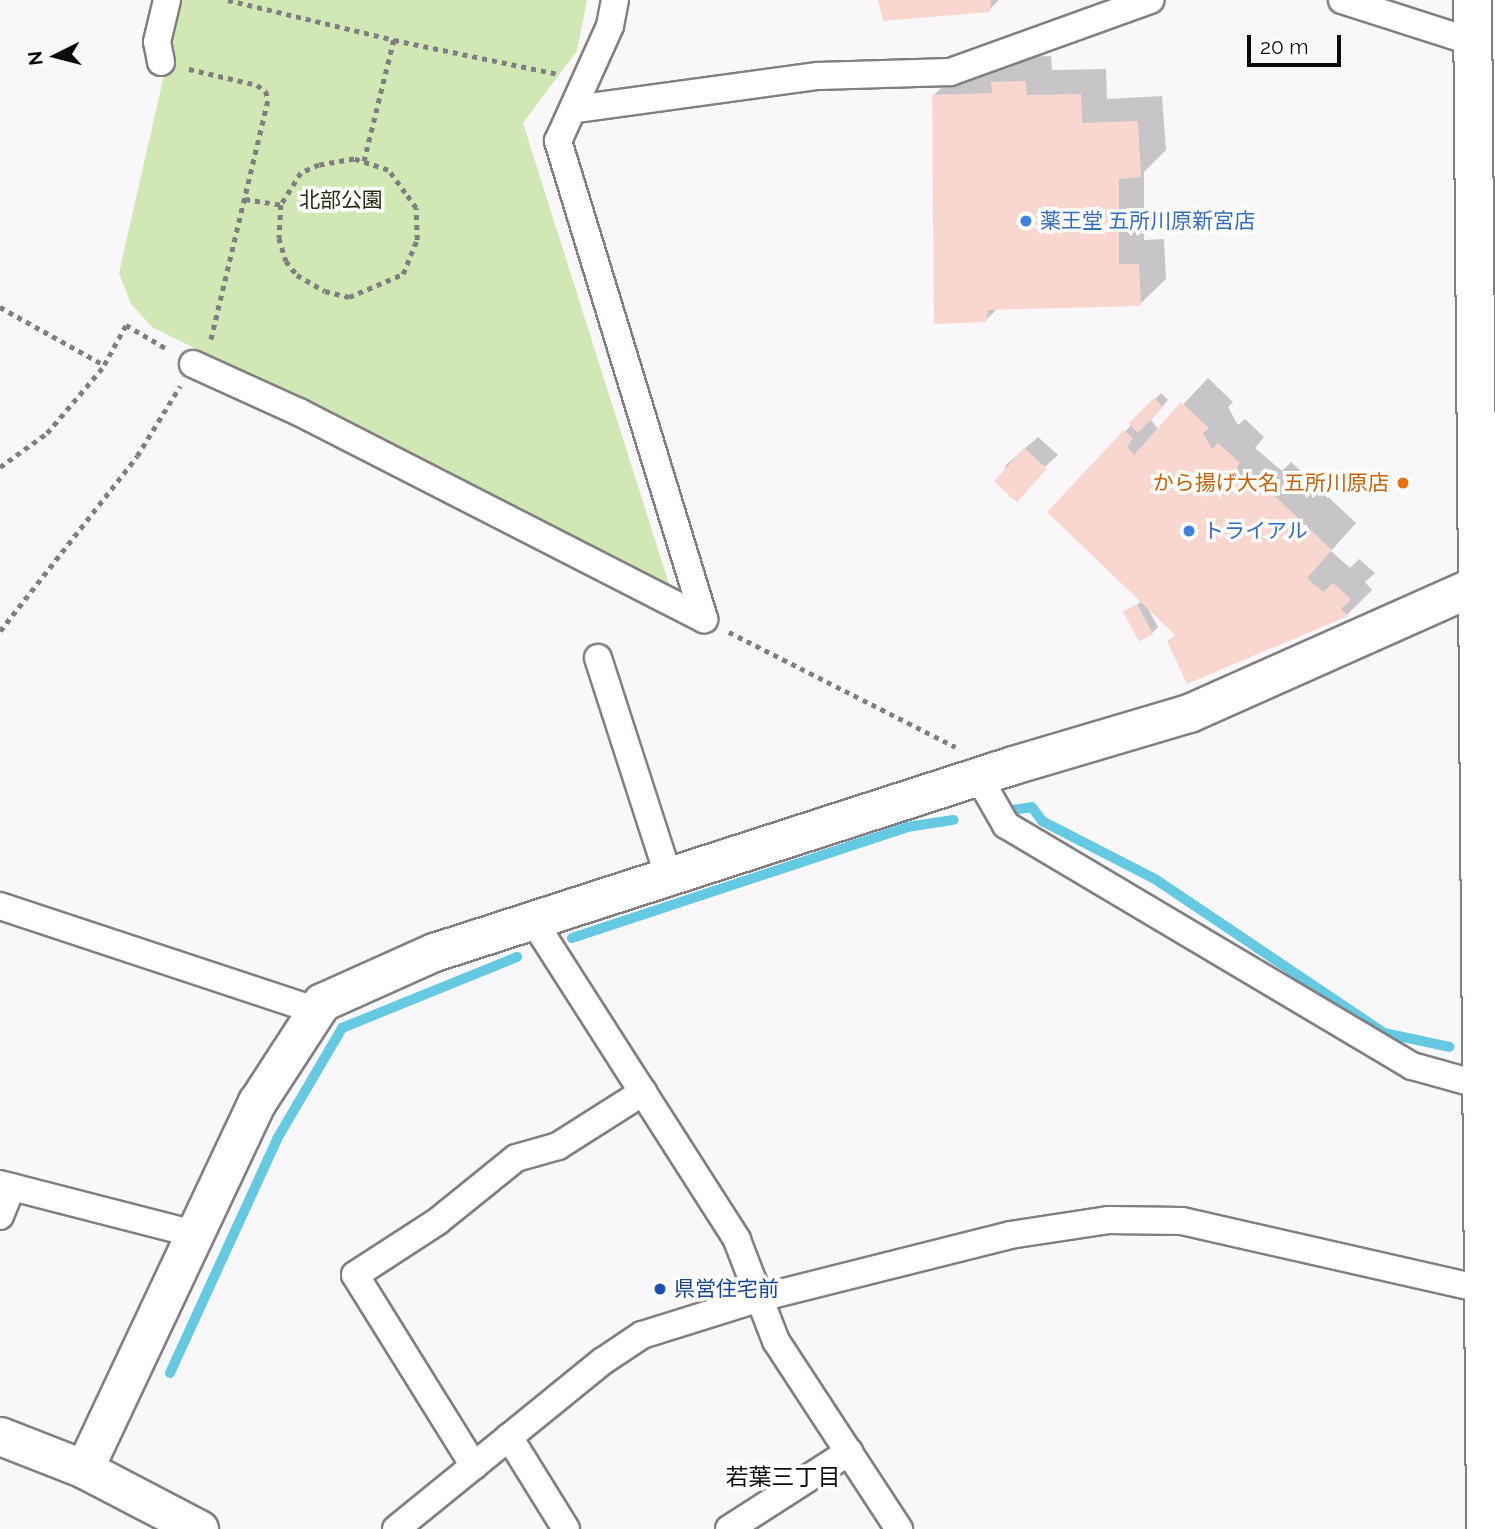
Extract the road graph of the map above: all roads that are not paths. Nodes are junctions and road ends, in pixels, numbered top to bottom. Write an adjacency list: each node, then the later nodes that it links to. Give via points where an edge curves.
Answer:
1 (167, 0): 7 (street, via 157,42)
2 (615, 0): 8 (street, via 610,26)
3 (1150, 0): 8 (street, via 950,72 818,76)
4 (1342, 0): 6 (street)
5 (1472, 0): 6 (street)
6 (1473, 42): 10 (street)
7 (161, 62)
8 (576, 109): 9 (street, via 558,141 704,619 299,412)
9 (198, 366)
10 (1486, 581): 12 (street, via 1189,713); 17 (street)
11 (598, 658): 13 (street)
12 (979, 778): 13 (street); 18 (street, via 1006,825 1412,1066)
13 (669, 878): 15 (street)
14 (0, 906): 16 (street)
15 (534, 922): 16 (street, via 434,952 322,1002); 19 (street)
16 (315, 1010): 22 (street, via 257,1102)
17 (1488, 1010): 18 (street)
18 (1488, 1086): 23 (street)
19 (643, 1092): 24 (street, via 737,1240); 28 (street, via 558,1146 516,1158 438,1220 355,1275)
20 (6, 1186): 21 (street); 22 (street)
21 (0, 1216)
22 (198, 1235): 29 (street)
23 (1489, 1290): 24 (street, via 1182,1221 1108,1220 1010,1235); 30 (street)
24 (760, 1298): 26 (street, via 642,1335); 27 (street, via 776,1340)
25 (0, 1436): 29 (street)
26 (509, 1437): 28 (street); 33 (street)
27 (849, 1452): 34 (street); 35 (street)
28 (474, 1466): 32 (street)
29 (84, 1469): 31 (street)
30 (1490, 1494): 36 (street)
31 (199, 1529)
32 (396, 1529)
33 (566, 1529)
34 (729, 1529)
35 (899, 1529)
36 (1485, 1529)

